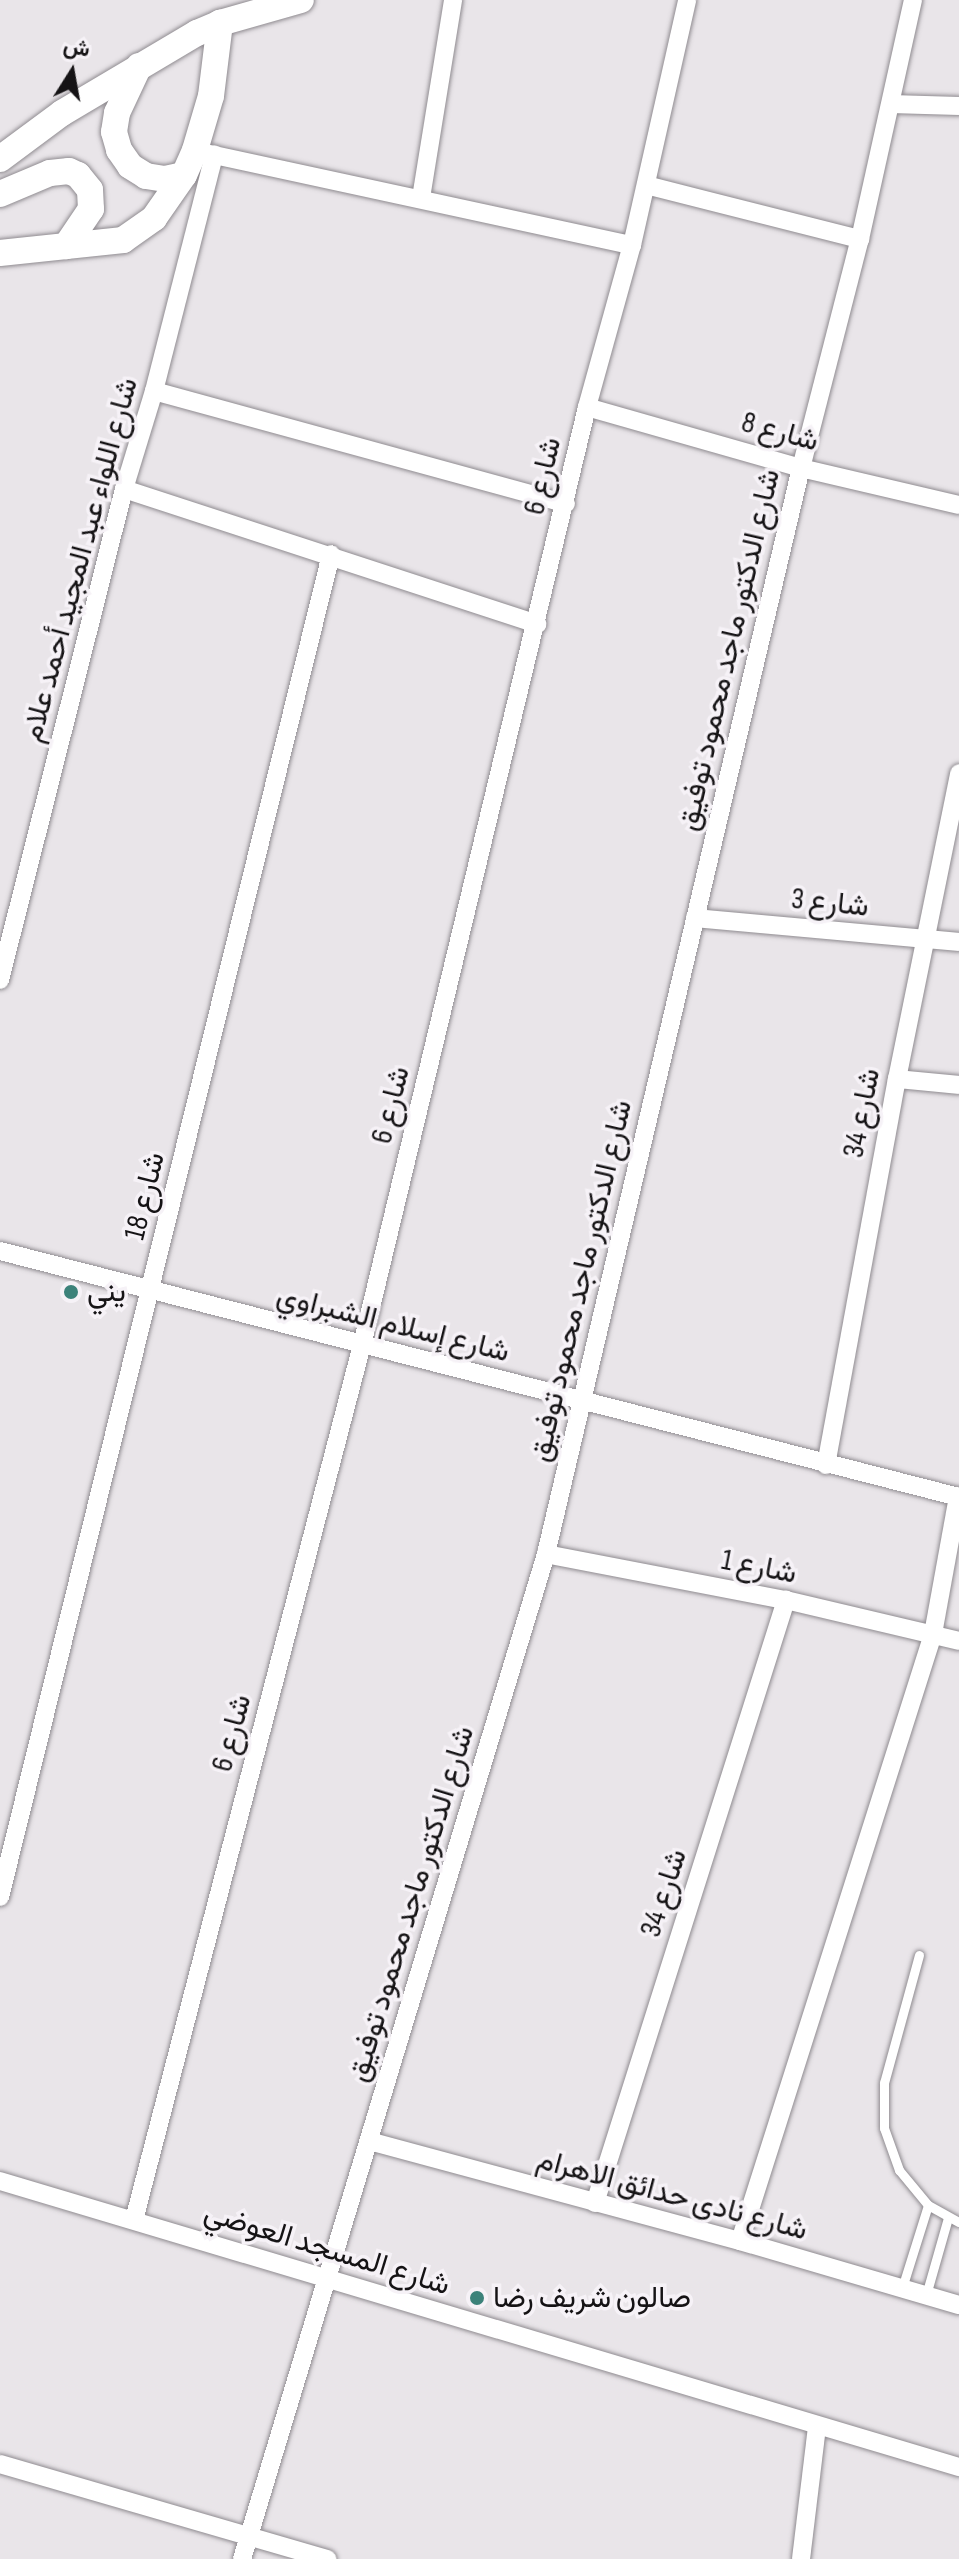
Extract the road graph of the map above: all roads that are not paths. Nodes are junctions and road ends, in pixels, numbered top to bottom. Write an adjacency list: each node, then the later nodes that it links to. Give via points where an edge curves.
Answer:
1 (301, 0): 5 (street)
2 (453, 0): 14 (street)
3 (687, 0): 12 (street, شارع 6)
4 (913, 0): 7 (street, شارع الدكتور ماجد محمود توفيق)
5 (220, 23): 6 (street); 9 (street)
6 (139, 66): 10 (street); 11 (street, via 117,113 114,132 119,150 146,176)
7 (891, 104): 8 (street); 15 (street, شارع الدكتور ماجد محمود توفيق)
8 (959, 106)
9 (204, 152): 11 (street); 14 (street); 19 (street, شارع اللواء عبد المجيد أحمد علام)
10 (0, 159)
11 (184, 175): 17 (street, via 141,229 123,240)
12 (646, 185): 15 (street); 16 (street, شارع 6)
13 (0, 194): 17 (street, via 59,171 78,175 90,190 91,209)
14 (421, 198): 16 (street)
15 (860, 239): 21 (street, شارع الدكتور ماجد محمود توفيق)
16 (632, 245): 20 (street, شارع 6)
17 (66, 246): 18 (street)
18 (0, 253)
19 (154, 391): 22 (street, شارع اللواء عبد المجيد أحمد علام); 23 (street)
20 (587, 407): 21 (street, شارع 8); 23 (street, شارع 6)
21 (801, 468): 24 (street, شارع 8); 28 (street, شارع الدكتور ماجد محمود توفيق)
22 (124, 489): 25 (street); 31 (street, شارع اللواء عبد المجيد أحمد علام)
23 (566, 504): 26 (street, شارع 6)
24 (959, 505)
25 (331, 554): 26 (street); 35 (street, شارع 18)
26 (537, 624): 36 (street, شارع 6)
27 (959, 773): 29 (street, شارع 34)
28 (695, 918): 29 (street, شارع 3); 37 (street, شارع الدكتور ماجد محمود توفيق)
29 (926, 941): 30 (street, شارع 3); 32 (street, شارع 34)
30 (959, 942)
31 (0, 980)
32 (897, 1079): 33 (street); 38 (street, شارع 34)
33 (959, 1085)
34 (0, 1251): 35 (street, شارع إسلام الشبراوي)
35 (151, 1291): 36 (street, شارع إسلام الشبراوي); 44 (street, شارع 18)
36 (362, 1345): 37 (street, شارع إسلام الشبراوي); 51 (street, شارع 6)
37 (581, 1402): 38 (street, شارع إسلام الشبراوي); 40 (street, شارع الدكتور ماجد محمود توفيق)
38 (826, 1465): 39 (street, شارع إسلام الشبراوي)
39 (959, 1496): 42 (street)
40 (546, 1554): 41 (street, شارع 1); 46 (street, شارع الدكتور ماجد محمود توفيق)
41 (786, 1600): 42 (street, شارع 1); 48 (street, شارع 34)
42 (933, 1634): 43 (street, شارع 1); 53 (street)
43 (959, 1641)
44 (0, 1897)
45 (919, 1955): 49 (lane, via 884,2083 884,2128 899,2170)
46 (369, 2141): 48 (street, شارع نادى حدائق الاهرام); 54 (street, شارع الدكتور ماجد محمود توفيق)
47 (0, 2181): 51 (street, شارع المسجد العوضي)
48 (595, 2203): 53 (street, شارع نادى حدائق الاهرام)
49 (928, 2205): 50 (lane); 55 (lane)
50 (948, 2218): 52 (lane); 56 (lane)
51 (134, 2220): 54 (street, شارع المسجد العوضي)
52 (959, 2222)
53 (740, 2241): 55 (street, شارع نادى حدائق الاهرام)
54 (329, 2279): 58 (street, شارع المسجد العوضي); 61 (street, شارع الدكتور ماجد محمود توفيق)
55 (902, 2288): 56 (street, شارع نادى حدائق الاهرام)
56 (926, 2296): 57 (street, شارع نادى حدائق الاهرام)
57 (959, 2305)
58 (817, 2427): 60 (street, شارع المسجد العوضي); 64 (street)
59 (0, 2464): 61 (street)
60 (959, 2467)
61 (249, 2536): 62 (street, شارع الدكتور ماجد محمود توفيق); 63 (street)
62 (242, 2559)
63 (327, 2559)
64 (801, 2559)

